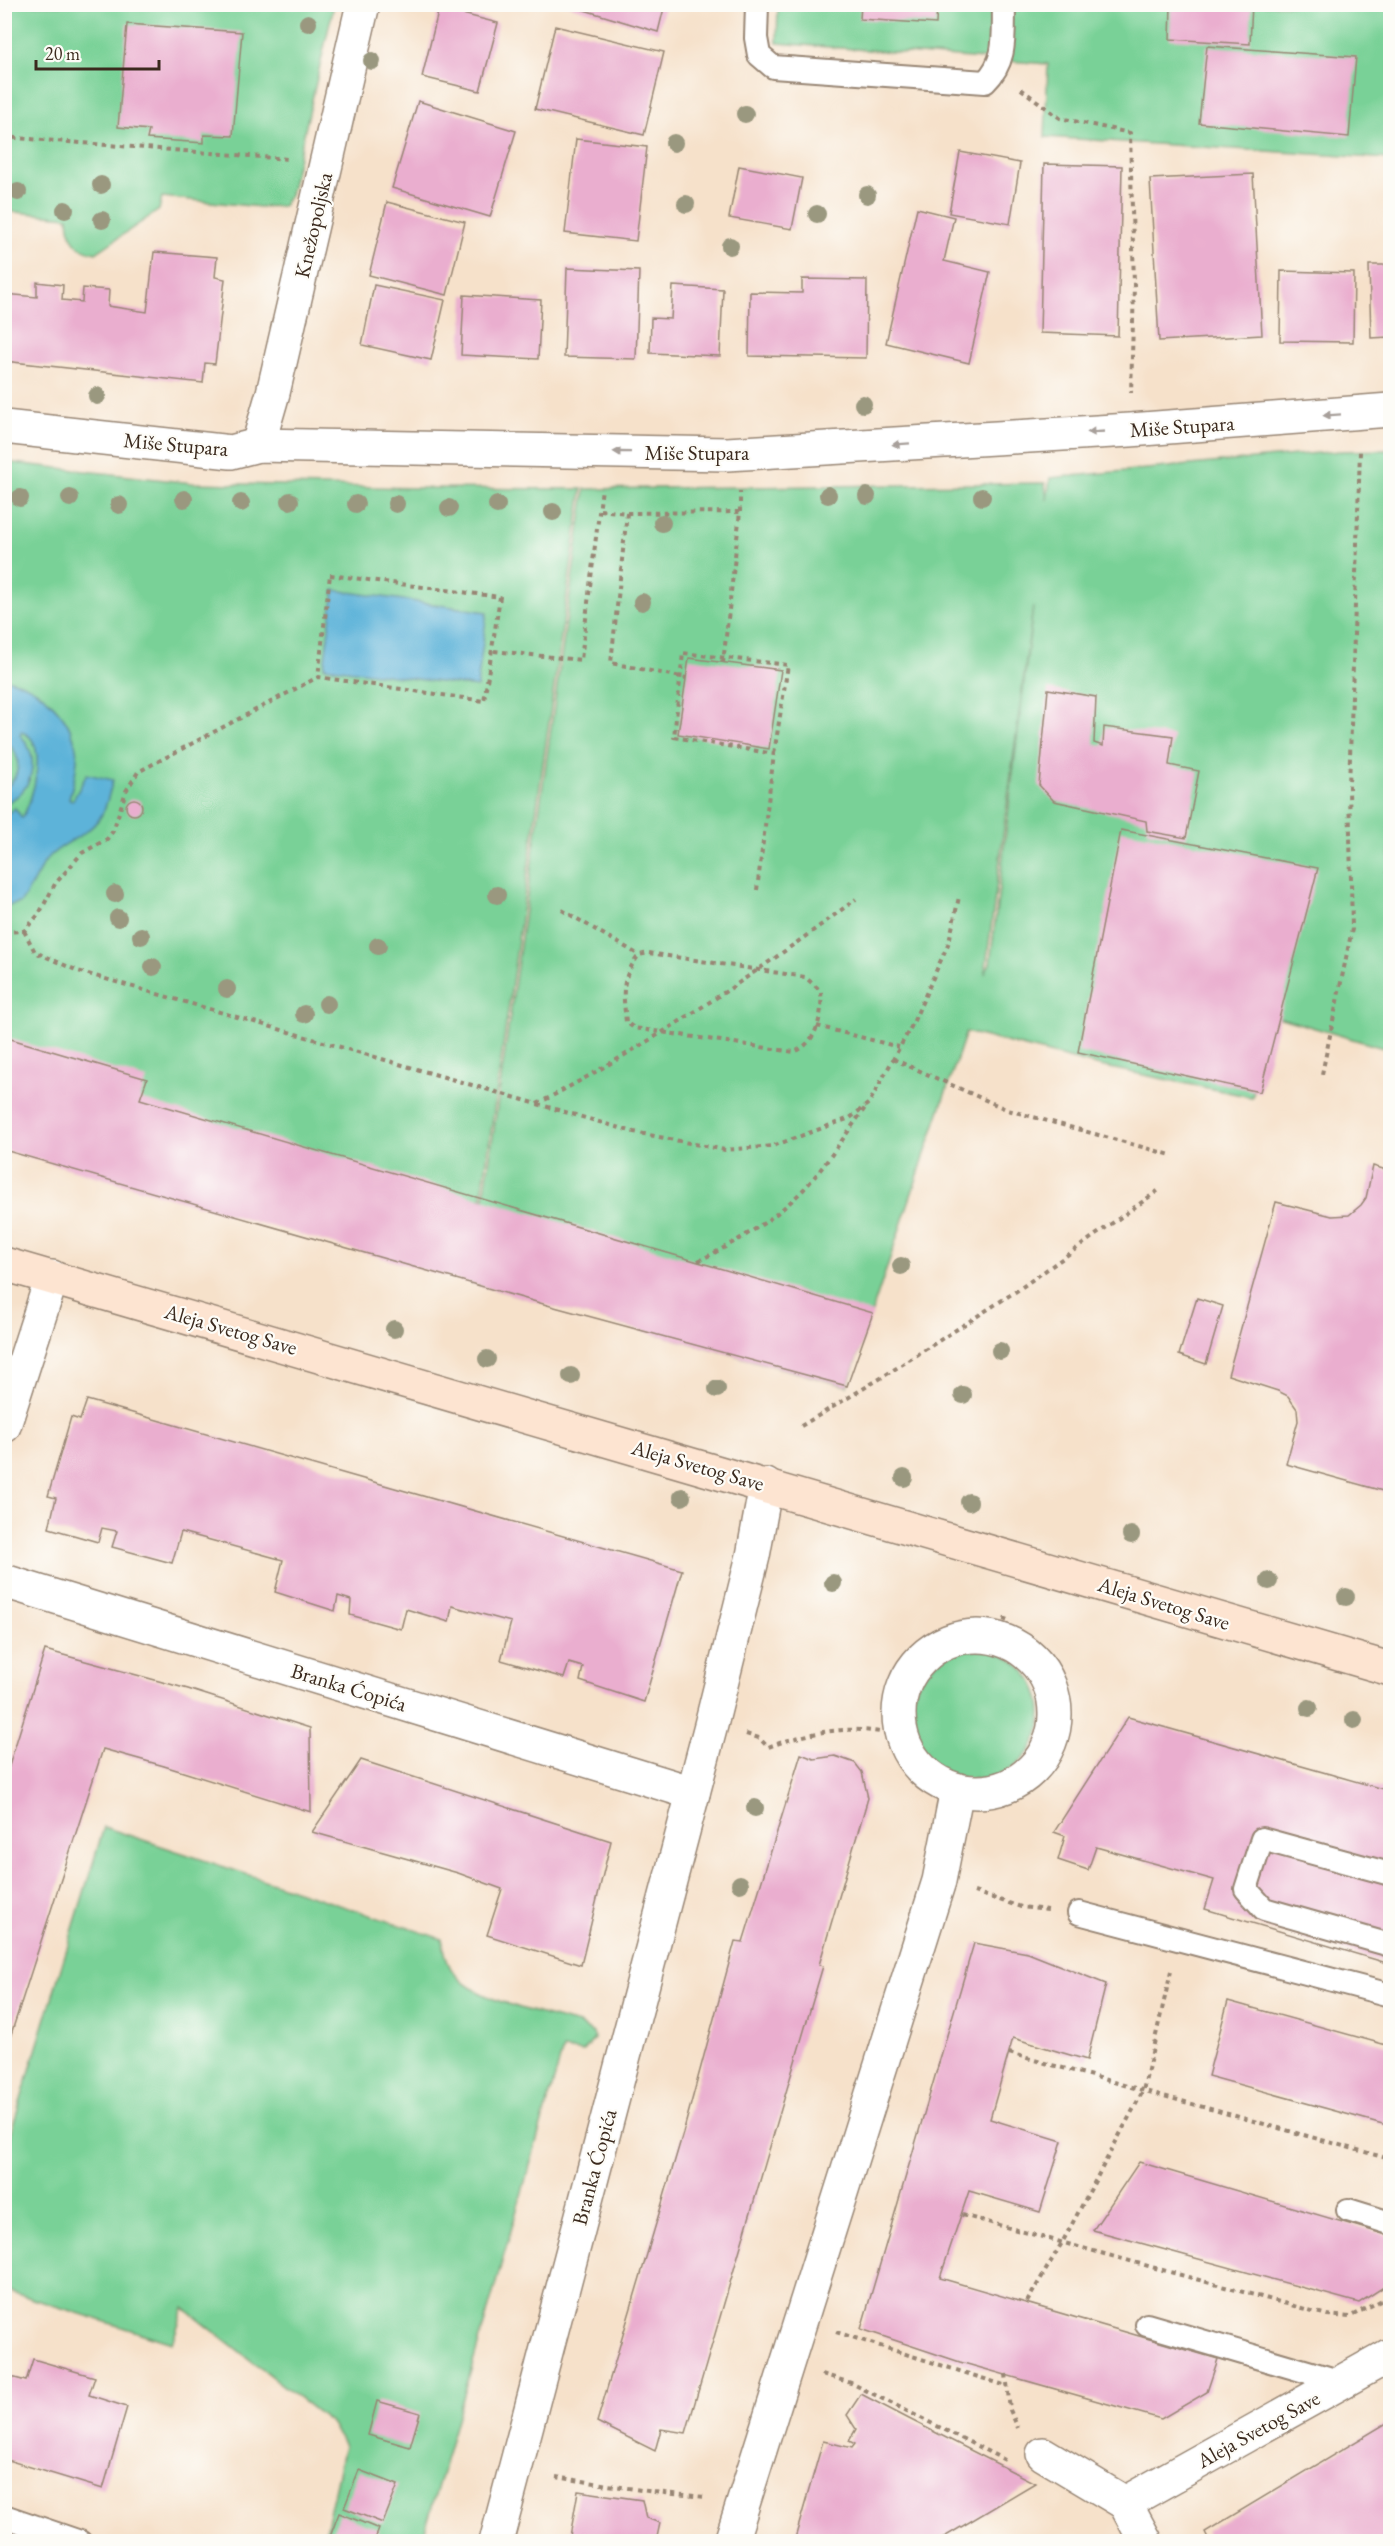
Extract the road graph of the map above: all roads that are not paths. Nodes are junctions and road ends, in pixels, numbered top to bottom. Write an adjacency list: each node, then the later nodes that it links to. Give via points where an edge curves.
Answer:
1 (363, 4): 6 (street, Knežopoljska, via 279,370)
2 (757, 4): 3 (lane, via 759,55 773,67 985,82 996,71 1001,57)
3 (1004, 4)
4 (1390, 410): 6 (street, Miše Stupara, one-way to 6, via 727,454)
5 (4, 427): 6 (street, Miše Stupara, via 231,452)
6 (258, 445)
7 (4, 1264): 8 (main road, Aleja Svetog Save)
8 (52, 1277): 9 (street); 10 (main road, Aleja Svetog Save)
9 (4, 1426)
10 (766, 1485): 12 (main road, Aleja Svetog Save); 14 (street, Branka Ćopića, via 753,1556)
11 (4, 1581): 14 (street, Branka Ćopića)
12 (1390, 1669)
13 (957, 1790): 13 (street, via 982,1793 1007,1787 1028,1774 1045,1755 1054,1732 1055,1707 1049,1682 1035,1661 1016,1646 1004,1626 990,1636 964,1636 938,1645 917,1662 903,1684 897,1710 901,1737 913,1761 933,1779); 29 (street, via 939,1881)
14 (693, 1793): 28 (street, Branka Ćopića)
15 (1390, 1874): 17 (lane, via 1262,1839 1246,1889 1264,1909)
16 (1079, 1913): 18 (lane)
17 (1390, 1945)
18 (1390, 1995)
19 (1348, 2210): 20 (lane)
20 (1390, 2223)
21 (1147, 2325): 23 (lane)
22 (1390, 2355): 23 (street, Aleja Svetog Save)
23 (1342, 2382): 25 (street, Aleja Svetog Save)
24 (1043, 2454): 25 (street)
25 (1125, 2503): 30 (street)
26 (4, 2516): 27 (lane)
27 (80, 2541)
28 (496, 2541)
29 (731, 2541)
30 (1144, 2541)

